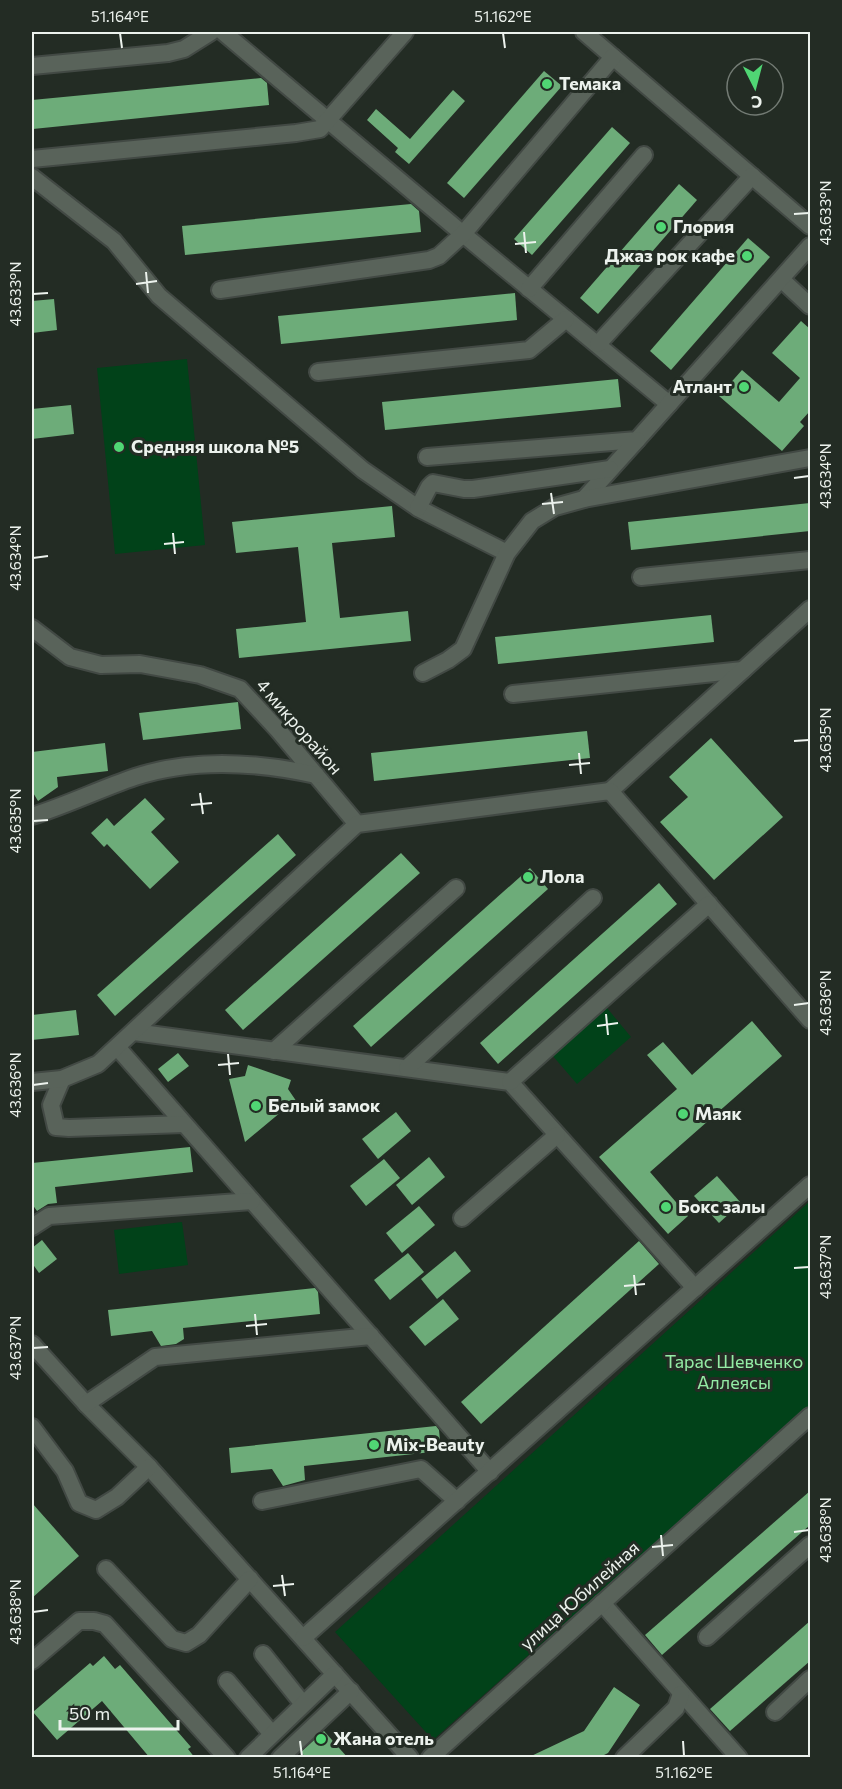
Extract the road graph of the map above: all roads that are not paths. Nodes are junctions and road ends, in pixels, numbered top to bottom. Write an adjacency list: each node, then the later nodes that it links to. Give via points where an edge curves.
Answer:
1 (210, 32): 6 (street, via 183,49 168,53)
2 (223, 32): 7 (street)
3 (405, 32): 7 (street)
4 (584, 32): 5 (street)
5 (613, 57): 10 (street); 13 (street)
6 (32, 66)
7 (328, 120): 9 (street, via 320,129 297,134); 13 (street)
8 (644, 155): 16 (street)
9 (32, 159)
10 (752, 176): 12 (street); 20 (street)
11 (32, 177): 28 (street, via 114,241 159,297 363,470)
12 (810, 226)
13 (463, 234): 16 (street); 17 (street, via 429,260)
14 (810, 246): 15 (street)
15 (781, 279): 18 (street); 22 (street)
16 (529, 289): 19 (street)
17 (220, 290)
18 (810, 306)
19 (566, 319): 20 (street); 21 (street, via 529,350)
20 (598, 344): 22 (street)
21 (318, 372)
22 (669, 404): 23 (street)
23 (637, 440): 24 (street); 26 (street)
24 (427, 458)
25 (810, 458): 27 (street)
26 (610, 469): 27 (street); 28 (street, via 473,489 433,483)
27 (584, 499): 29 (street, via 555,507 532,521)
28 (418, 508): 29 (street)
29 (507, 553): 35 (street, via 463,649)
30 (810, 560): 31 (street)
31 (641, 577)
32 (810, 609): 34 (street)
33 (32, 628): 37 (street, 4 микрорайон, via 70,657 101,665 140,664 200,675 240,689)
34 (743, 670): 36 (street); 38 (street)
35 (423, 673)
36 (513, 694)
37 (316, 775): 39 (street, via 280,767 190,764 136,777); 40 (street, 4 микрорайон)
38 (610, 791): 40 (street); 43 (street)
39 (32, 816)
40 (357, 824): 45 (street)
41 (456, 888): 47 (street)
42 (593, 898): 48 (street)
43 (710, 904): 44 (street); 51 (street)
44 (810, 1020)
45 (134, 1032): 46 (street); 47 (street)
46 (117, 1047): 49 (street, via 98,1064); 52 (street)
47 (274, 1051): 48 (street)
48 (407, 1068): 51 (street)
49 (62, 1079): 50 (street); 52 (street, via 51,1105 56,1127)
50 (32, 1082)
51 (510, 1082): 53 (street)
52 (184, 1124): 55 (street)
53 (557, 1135): 56 (street); 58 (street)
54 (810, 1185): 58 (street)
55 (252, 1202): 57 (street, via 49,1216); 59 (street)
56 (462, 1218)
57 (32, 1227)
58 (695, 1288): 65 (street)
59 (371, 1336): 61 (street, via 154,1357); 65 (street)
60 (32, 1344): 61 (street)
61 (86, 1404): 64 (street)
62 (810, 1416): 71 (street, улица Юбилейная)
63 (32, 1427): 64 (street, via 65,1471 79,1503 96,1509 117,1497)
64 (149, 1467): 70 (street)
65 (490, 1472): 67 (street)
66 (262, 1501): 67 (street, via 421,1469)
67 (457, 1501): 73 (street)
68 (810, 1545): 72 (street)
69 (106, 1569): 70 (street, via 171,1639 186,1643 199,1635)
70 (250, 1579): 73 (street)
71 (602, 1603): 80 (street); 88 (street, улица Юбилейная)
72 (707, 1637)
73 (303, 1638): 76 (street)
74 (263, 1654): 81 (street)
75 (32, 1661): 84 (street, via 79,1621 105,1624)
76 (335, 1674): 79 (street); 81 (street)
77 (810, 1679): 82 (street)
78 (227, 1681): 83 (street)
79 (351, 1691): 86 (street); 87 (street)
80 (681, 1694): 89 (street, via 676,1708); 90 (street)
81 (303, 1704): 83 (street)
82 (775, 1712)
83 (272, 1734): 85 (street)
84 (227, 1758)
85 (248, 1758)
86 (280, 1758)
87 (410, 1758)
88 (430, 1758)
89 (624, 1758)
90 (739, 1758)

